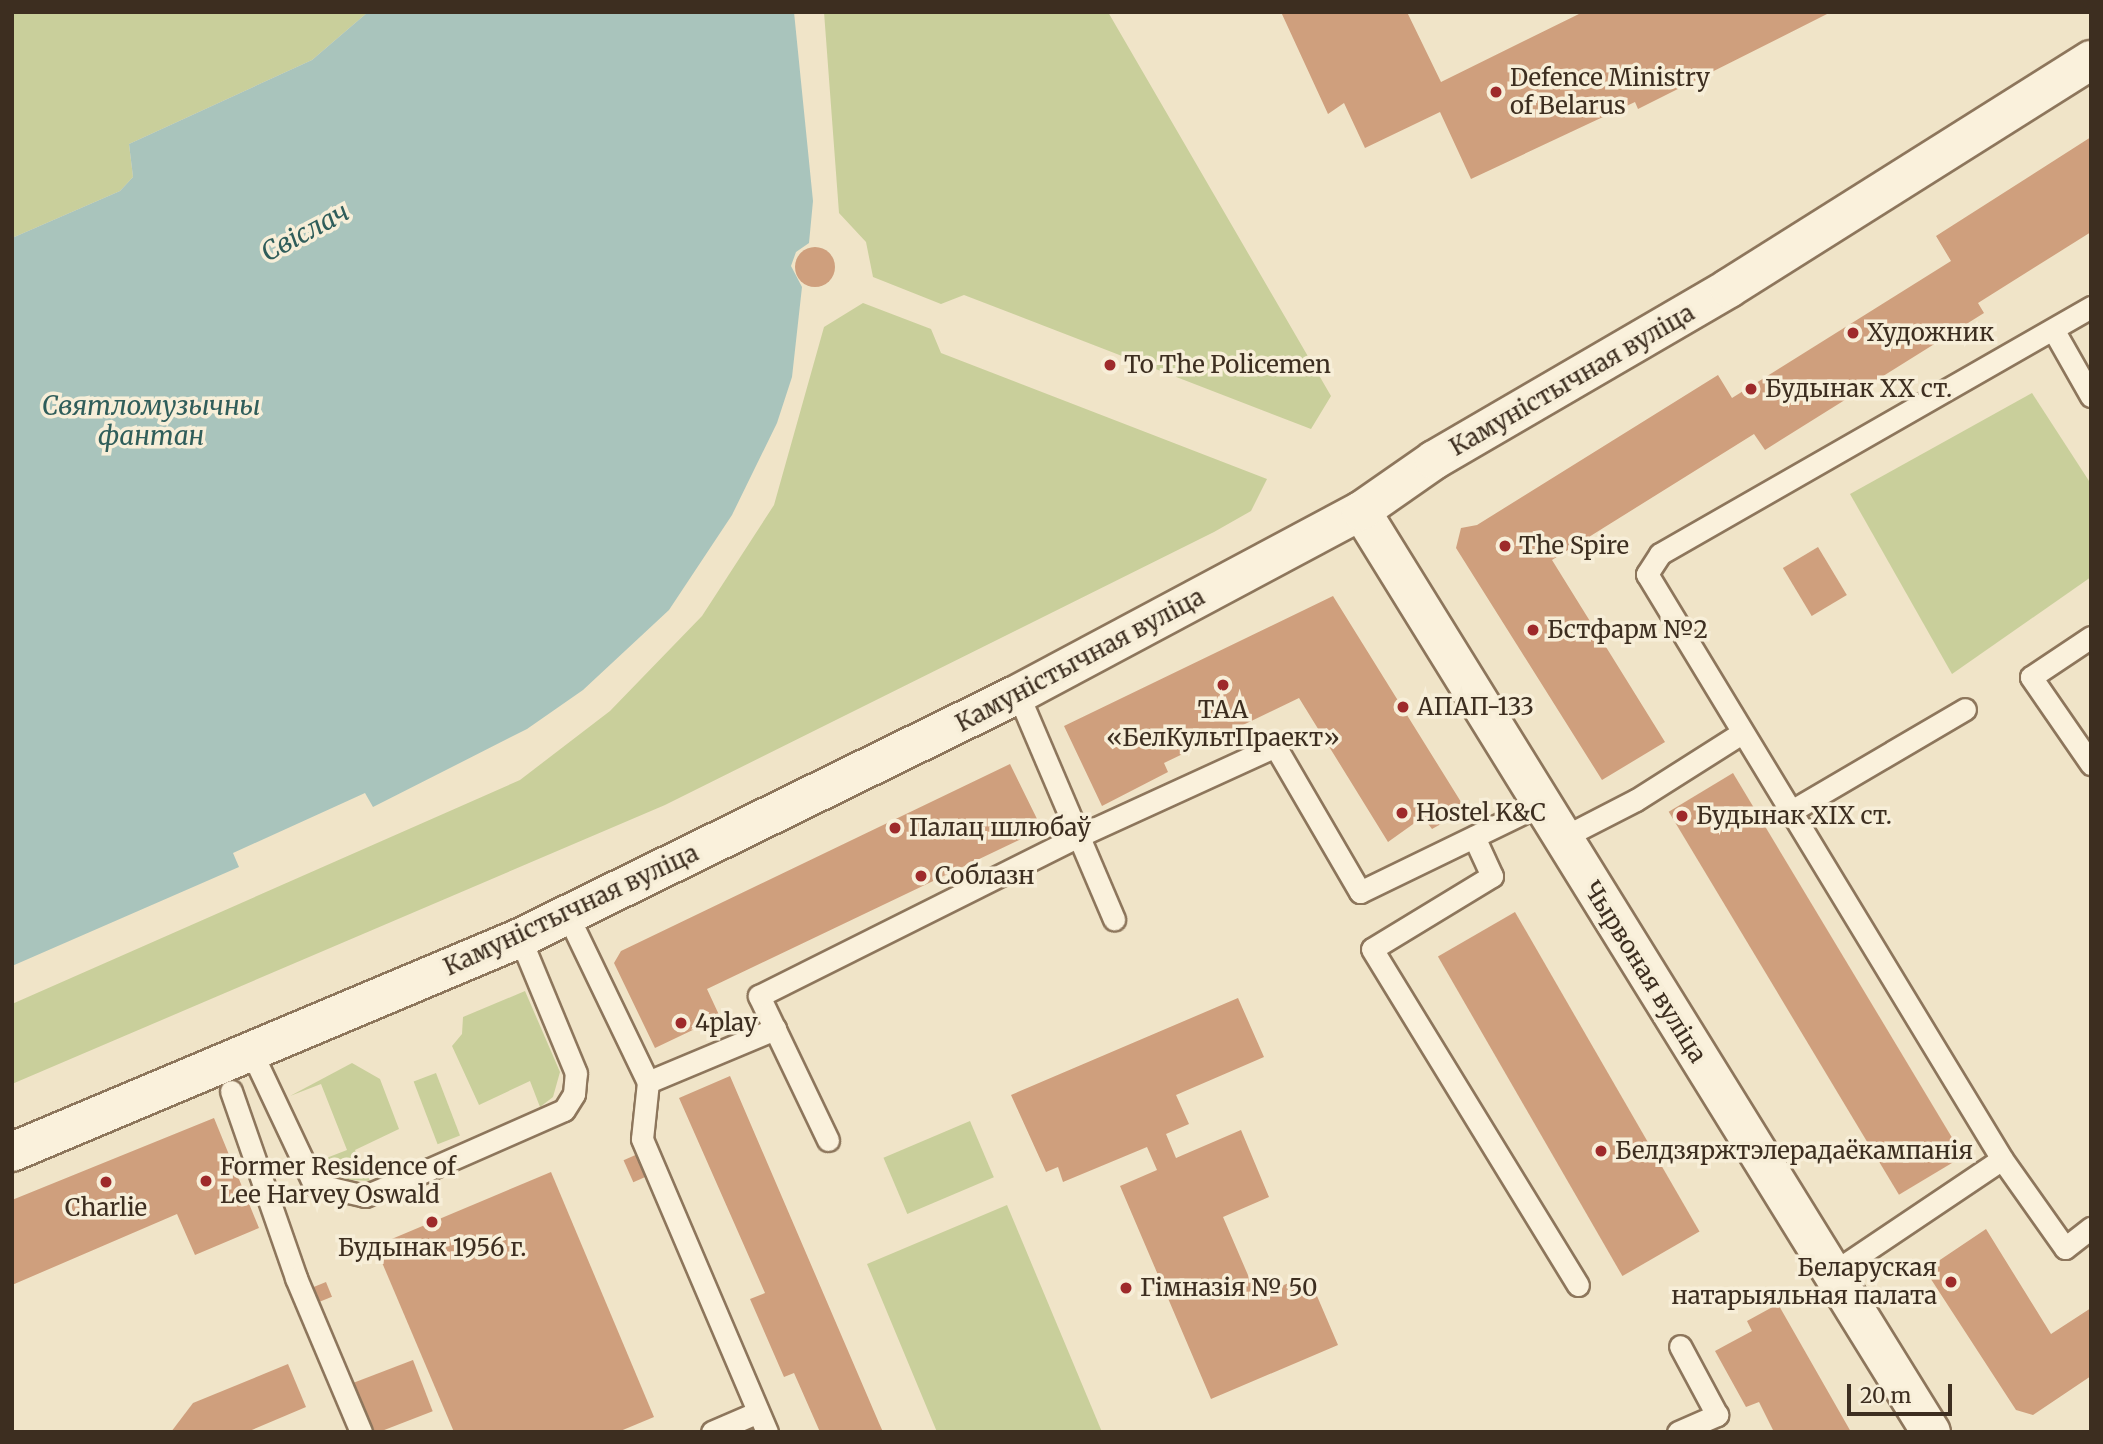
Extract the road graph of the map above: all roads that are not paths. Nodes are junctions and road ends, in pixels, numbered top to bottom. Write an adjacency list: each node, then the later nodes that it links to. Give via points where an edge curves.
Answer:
1 (2091, 60): 5 (street, Камуністычная вуліца, via 1729,288 1434,460)
2 (2091, 307): 3 (lane)
3 (2054, 331): 4 (lane); 9 (lane, via 1660,554 1647,574 1657,597)
4 (2091, 396)
5 (1361, 511): 7 (street, Камуністычная вуліца); 11 (street, Чырвоная вуліца)
6 (2091, 637): 10 (lane, via 2031,677)
7 (1018, 694): 13 (lane); 16 (street, Камуністычная вуліца)
8 (1965, 709): 12 (lane)
9 (1740, 734): 12 (lane); 15 (lane, via 1659,787)
10 (2091, 764)
11 (1541, 804): 14 (lane); 15 (street, Чырвоная вуліца)
12 (1788, 813): 25 (lane)
13 (1081, 835): 14 (lane, via 1275,746 1360,892); 17 (lane); 19 (lane, via 760,996)
14 (1474, 837): 28 (lane, via 1492,876 1372,948)
15 (1560, 839): 27 (street, Чырвоная вуліца)
16 (568, 916): 18 (street, Камуністычная вуліца); 21 (lane)
17 (1114, 919)
18 (520, 938): 20 (street, Камуністычная вуліца); 20 (lane, via 576,1073 574,1094 564,1110 419,1174 365,1196 314,1184)
19 (775, 1028): 21 (lane); 23 (lane)
20 (251, 1051): 24 (street, Камуністычная вуліца)
21 (648, 1082): 30 (lane, via 642,1139)
22 (231, 1091): 31 (lane, via 296,1278)
23 (828, 1140)
24 (12, 1152)
25 (2002, 1159): 26 (lane, via 2065,1248); 27 (lane)
26 (2091, 1228)
27 (1834, 1272): 35 (street, Чырвоная вуліца)
28 (1578, 1285)
29 (1680, 1346): 34 (lane, via 1717,1415)
30 (758, 1412): 32 (lane); 33 (lane)
31 (361, 1432)
32 (712, 1432)
33 (767, 1432)
34 (1678, 1432)
35 (1931, 1432)

